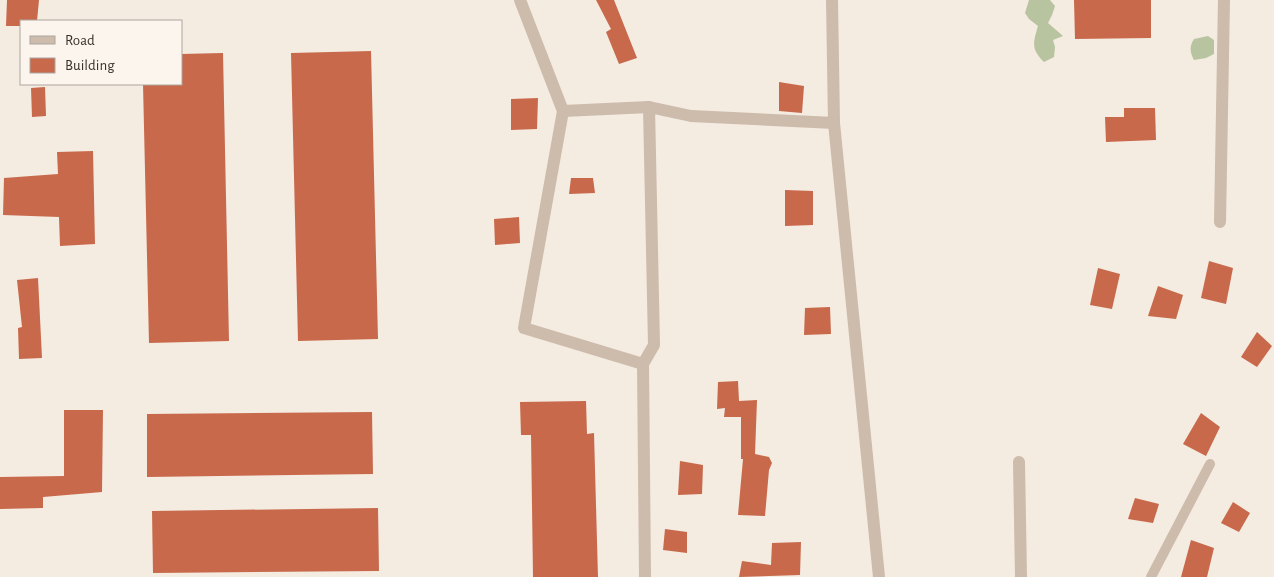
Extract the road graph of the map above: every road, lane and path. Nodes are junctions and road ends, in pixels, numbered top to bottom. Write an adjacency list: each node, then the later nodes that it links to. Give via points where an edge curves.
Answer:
1 (520, 0): 5 (street)
2 (832, 0): 6 (street)
3 (1224, 0): 7 (street)
4 (649, 107): 5 (street); 6 (street, via 691,116); 8 (street, via 654,345)
5 (563, 111): 8 (street, via 524,328)
6 (834, 123): 12 (street)
7 (1220, 222)
8 (643, 364): 11 (street)
9 (1019, 462): 13 (street)
10 (1210, 464): 14 (lane)
11 (645, 577)
12 (878, 577)
13 (1021, 577)
14 (1151, 577)

